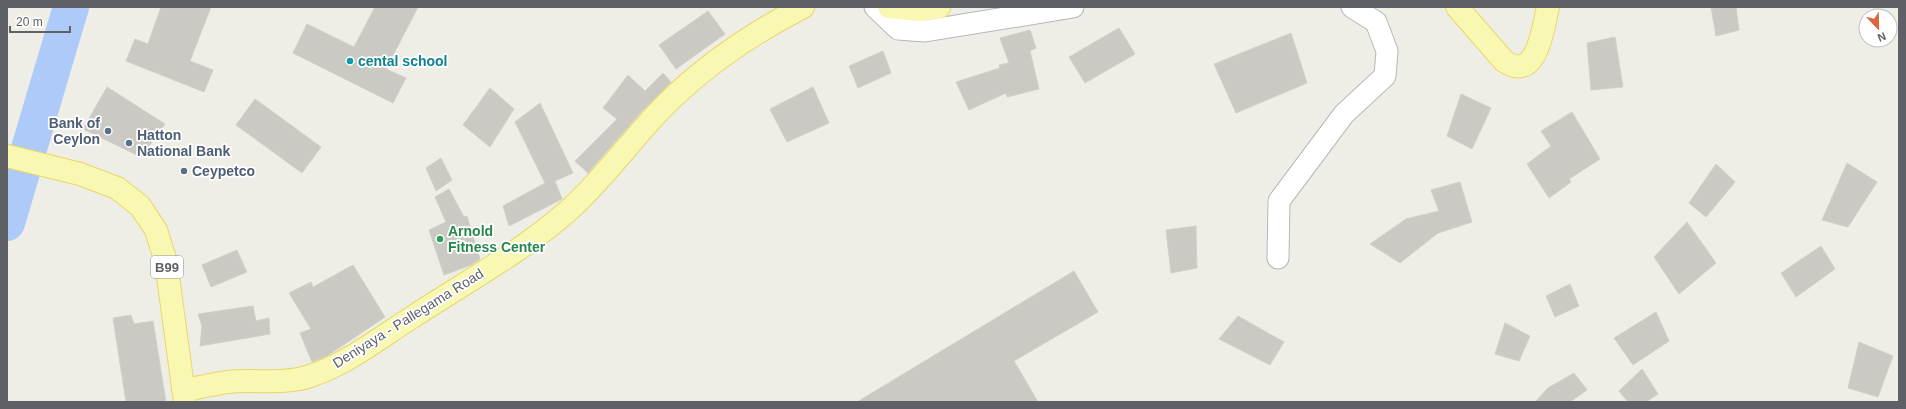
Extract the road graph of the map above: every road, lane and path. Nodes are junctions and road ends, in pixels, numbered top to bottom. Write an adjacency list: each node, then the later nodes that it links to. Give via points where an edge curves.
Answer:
1 (803, 7): 11 (main road, Deniyaya - Pallegama Road, via 763,28 725,53 688,83 568,210 528,242 362,350 330,368 309,376 285,382 228,382)
2 (875, 7): 5 (street, via 898,29 925,31)
3 (889, 7): 4 (main road, via 918,10)
4 (939, 7)
5 (1073, 7)
6 (1352, 7): 10 (street, via 1376,22 1387,51 1385,76 1344,114 1279,201)
7 (1457, 7): 8 (main road, via 1504,61 1518,68 1527,64 1536,54)
8 (1548, 7)
9 (7, 156): 11 (main road, B99, via 80,174 117,188 140,206 156,230 166,262)
10 (1278, 258)
11 (184, 396)

